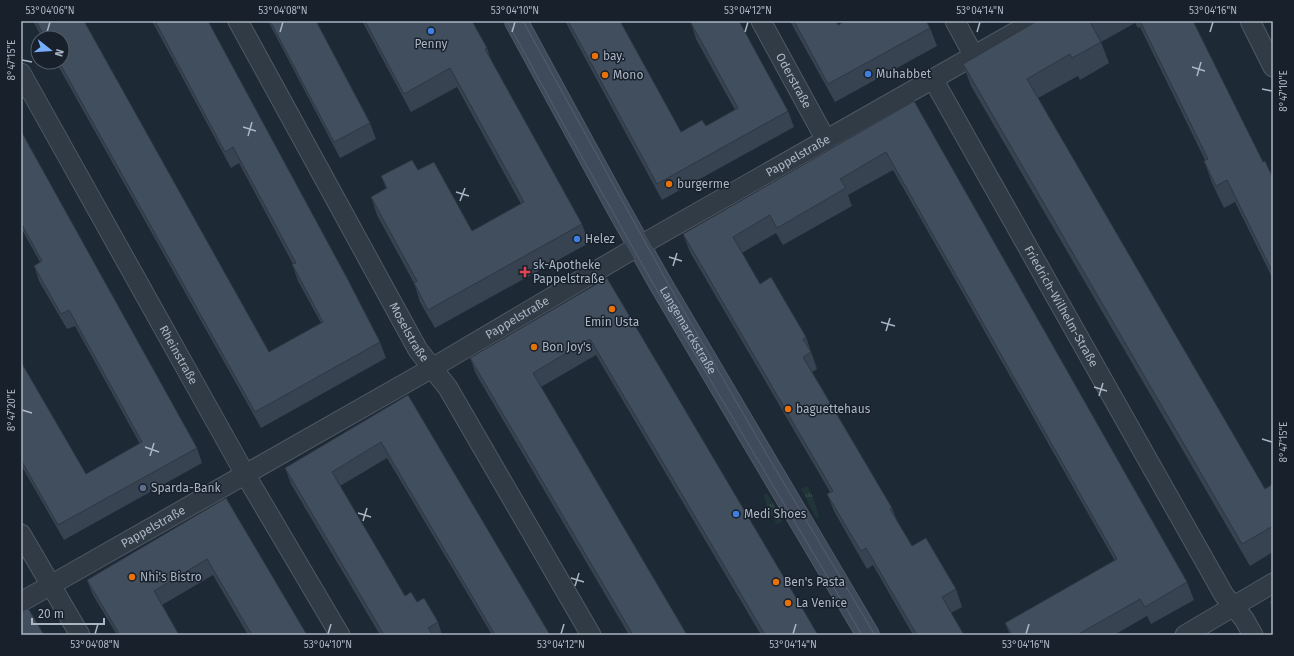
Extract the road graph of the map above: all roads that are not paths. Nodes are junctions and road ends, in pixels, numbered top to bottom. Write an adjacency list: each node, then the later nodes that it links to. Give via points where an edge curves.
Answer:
1 (238, 21): 13 (street, Moselstraße, via 418,350)
2 (516, 21): 12 (main road, Langemarckstraße)
3 (761, 21): 11 (street, Oderstraße)
4 (955, 21): 7 (street)
5 (1035, 21): 7 (street, Pappelstraße)
6 (1250, 21): 8 (street)
7 (974, 56): 10 (street, Pappelstraße)
8 (1273, 67)
9 (21, 73): 14 (street, Rheinstraße)
10 (933, 79): 11 (street, Pappelstraße); 19 (street, Friedrich-Wilhelm-Straße)
11 (826, 140): 12 (street, Pappelstraße)
12 (639, 246): 13 (street, Pappelstraße); 23 (main road, Langemarckstraße)
13 (432, 368): 14 (street, Pappelstraße); 22 (street, Moselstraße, via 448,388)
14 (245, 474): 17 (street, Pappelstraße); 21 (street, Rheinstraße)
15 (21, 534): 17 (street)
16 (1273, 583): 19 (street)
17 (50, 585): 18 (street, Pappelstraße); 20 (street)
18 (21, 602)
19 (1233, 607): 24 (street); 25 (street, Friedrich-Wilhelm-Straße)
20 (80, 635)
21 (340, 635)
22 (591, 635)
23 (868, 635)
24 (1186, 635)
25 (1253, 635)

